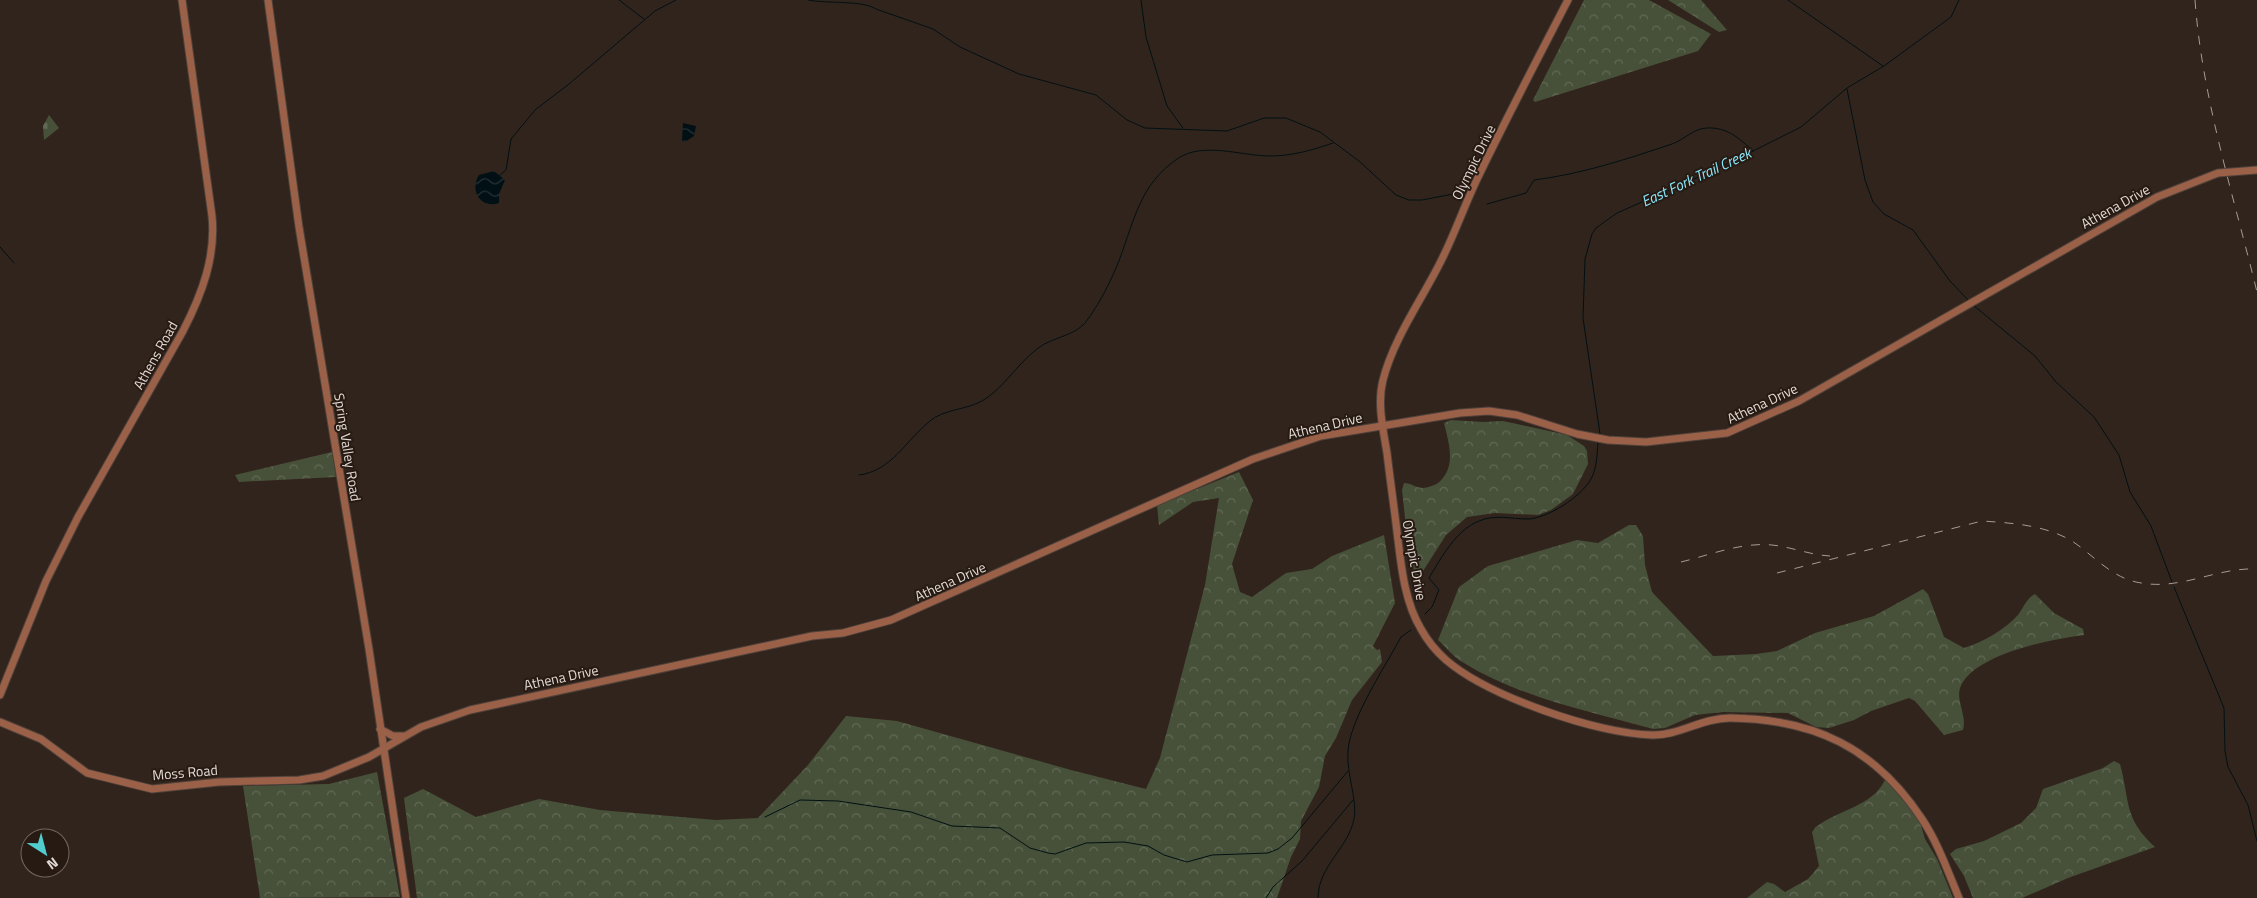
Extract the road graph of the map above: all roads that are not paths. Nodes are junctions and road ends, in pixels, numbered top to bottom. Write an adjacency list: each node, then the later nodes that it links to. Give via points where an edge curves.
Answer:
1 (182, 0): 6 (street, Athens Road, via 213,222 207,275 183,331 78,517 46,581)
2 (268, 0): 8 (street, Spring Valley Road, via 299,227)
3 (1568, 0): 5 (street, Olympic Drive, via 1479,175 1443,258 1389,360 1381,393)
4 (2257, 170): 5 (street, Athena Drive, via 2218,172 2157,197 1799,401 1727,433 1646,442 1608,440 1517,415 1489,412 1460,413)
5 (1382, 425): 9 (street, Athena Drive, via 1321,436 1273,451 891,620 844,633 812,636 509,700 442,718); 14 (street, Olympic Drive, via 1412,614 1444,658 1472,677 1520,700 1580,723 1606,729 1658,735 1729,718 1802,726 1833,738 1877,767 1896,785 1923,820 1943,857)
6 (0, 695)
7 (0, 722): 11 (street, Moss Road, via 41,739 87,773 152,789 235,780 299,780 323,776)
8 (380, 730): 9 (street, via 392,736); 10 (street, Spring Valley Road)
9 (406, 736): 10 (street, Athena Drive)
10 (383, 749): 11 (street, Moss Road); 12 (street, Spring Valley Road)
11 (369, 757): 12 (street)
12 (386, 769): 13 (street, Spring Valley Road)
13 (406, 898)
14 (1959, 898)

